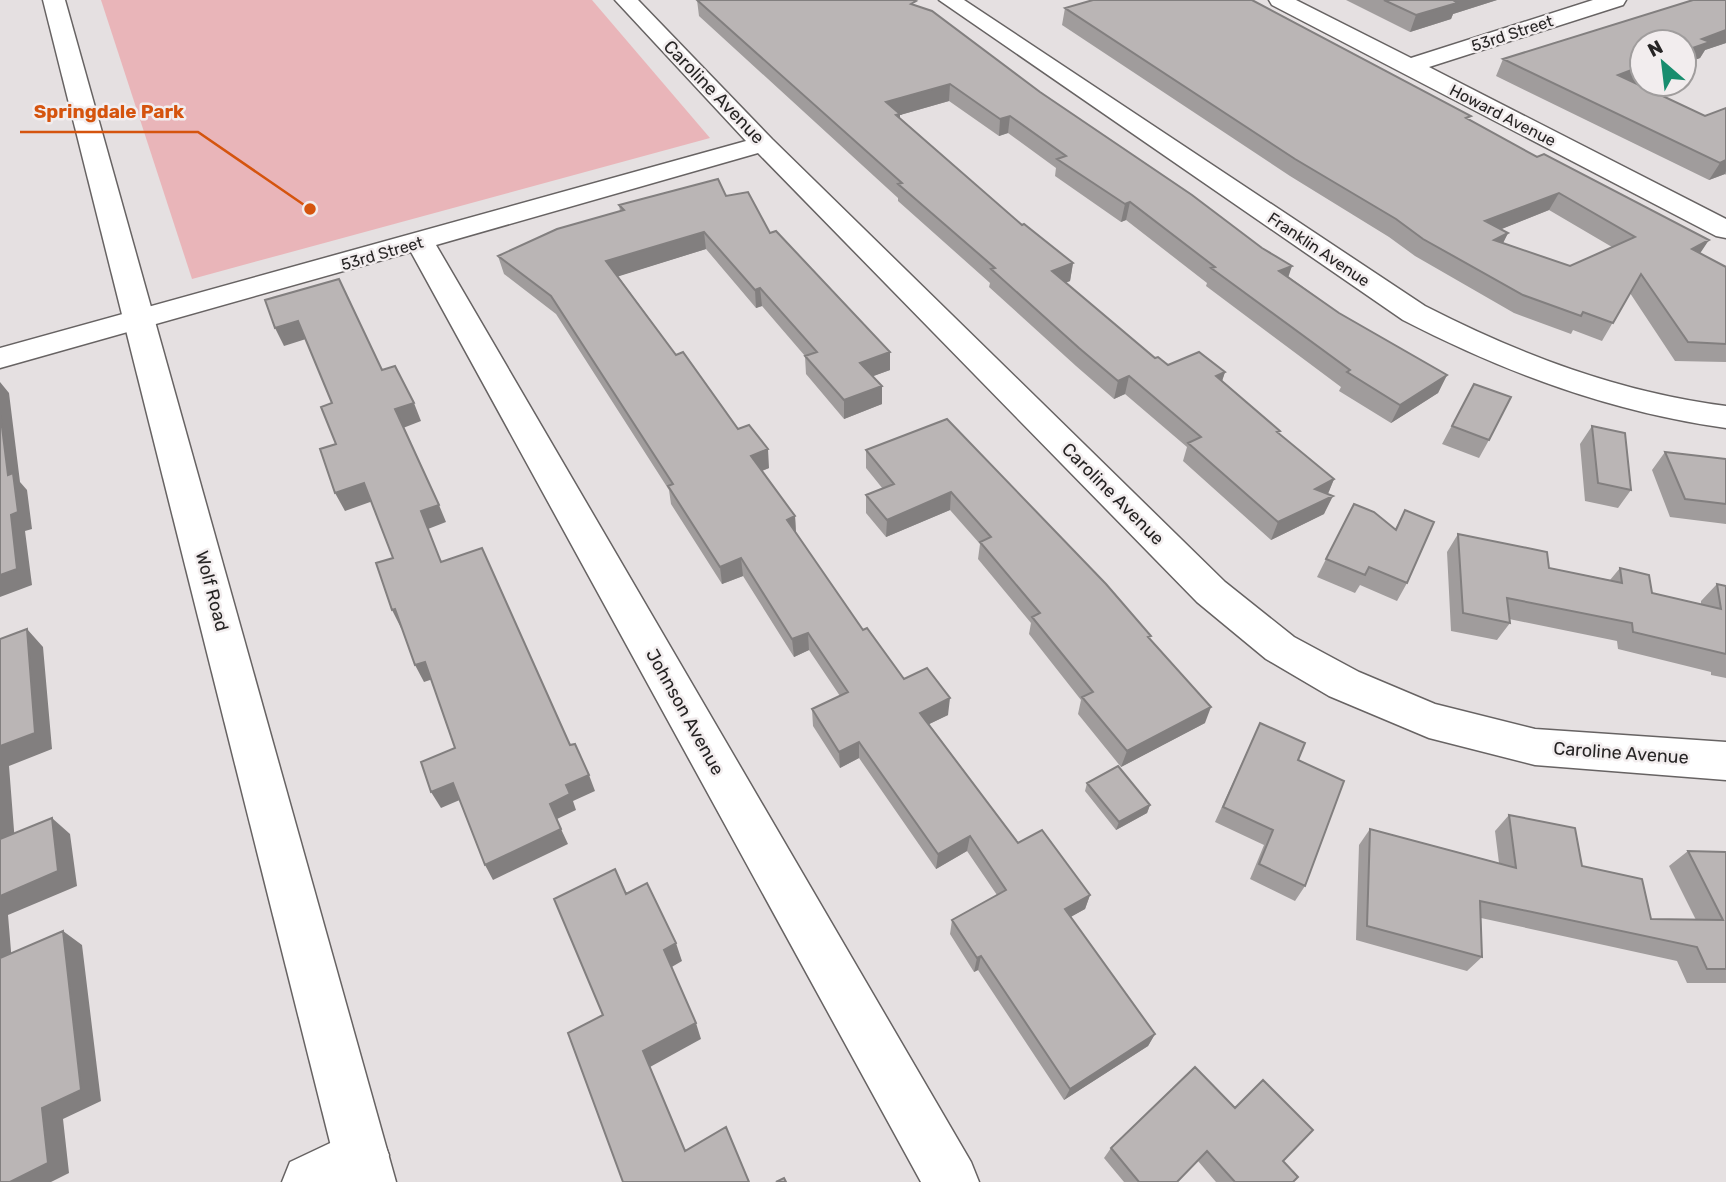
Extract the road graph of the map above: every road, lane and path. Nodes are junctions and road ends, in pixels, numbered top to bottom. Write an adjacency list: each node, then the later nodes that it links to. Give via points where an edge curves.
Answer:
1 (54, 0): 10 (street, Wolf Road)
2 (626, 0): 7 (street, Caroline Avenue)
3 (950, 0): 12 (street, Franklin Avenue, via 1414,313 1465,341 1607,393 1688,413)
4 (1280, 0): 6 (street, Howard Avenue)
5 (1615, 0): 6 (street, 53rd Street)
6 (1409, 66): 8 (street, Howard Avenue)
7 (763, 144): 9 (street, 53rd Street); 13 (street, Caroline Avenue, via 1211,592 1280,648 1344,684 1429,720 1535,747)
8 (1726, 230)
9 (420, 242): 10 (street, 53rd Street); 16 (street, Johnson Avenue)
10 (139, 320): 11 (street, 53rd Street); 14 (street, Wolf Road)
11 (0, 358)
12 (1726, 417)
13 (1726, 761)
14 (365, 1168): 15 (street)
15 (310, 1182)
16 (951, 1182)

